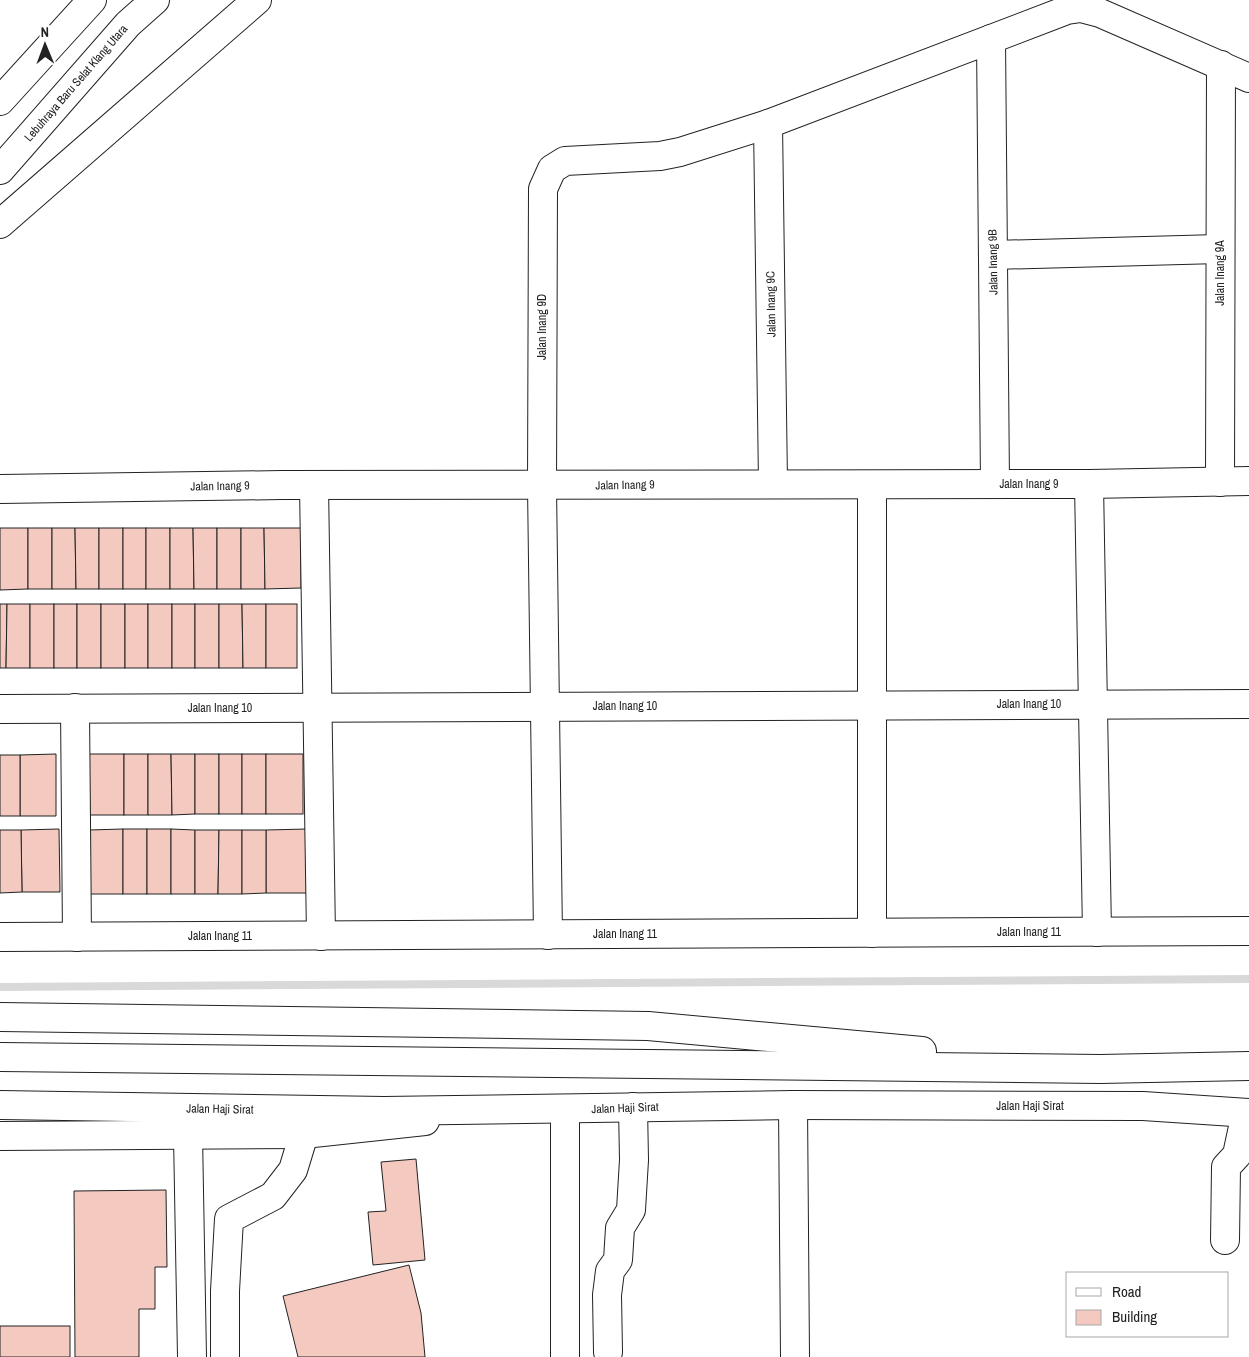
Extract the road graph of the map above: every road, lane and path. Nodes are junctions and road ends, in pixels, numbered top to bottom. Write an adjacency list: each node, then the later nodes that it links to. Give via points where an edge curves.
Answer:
1 (92, 0): 7 (main road)
2 (155, 0): 9 (main road, Lebuhraya Baru Selat Klang Utara, via 128,24)
3 (257, 0): 10 (main road)
4 (991, 39): 5 (main road, via 1066,10 1081,8); 8 (main road); 12 (main road, Jalan Inang 9B)
5 (1222, 65): 6 (main road); 11 (main road, Jalan Inang 9A)
6 (1249, 78)
7 (0, 101)
8 (768, 124): 15 (main road, Jalan Inang 9C); 20 (main road, Jalan Inang 9D, via 660,156 565,161 552,169 543,188)
9 (0, 170)
10 (0, 224)
11 (1220, 248): 12 (main road); 14 (main road, Jalan Inang 9A)
12 (993, 255): 16 (main road, Jalan Inang 9B)
13 (1249, 481): 14 (main road, Jalan Inang 9)
14 (1220, 482): 17 (main road, Jalan Inang 9)
15 (773, 484): 19 (main road, Jalan Inang 9); 20 (main road, Jalan Inang 9)
16 (995, 484): 17 (main road, Jalan Inang 9); 19 (main road, Jalan Inang 9)
17 (1089, 484): 23 (main road)
18 (314, 485): 20 (main road, Jalan Inang 9); 21 (main road, Jalan Inang 9); 26 (main road)
19 (872, 485): 22 (main road)
20 (542, 486): 25 (main road, Jalan Inang 9D)
21 (0, 489)
22 (872, 704): 23 (main road, Jalan Inang 10); 25 (main road, Jalan Inang 10); 31 (main road)
23 (1093, 704): 24 (main road, Jalan Inang 10); 30 (main road)
24 (1249, 704)
25 (544, 706): 26 (main road, Jalan Inang 10); 32 (main road, Jalan Inang 9D)
26 (317, 707): 28 (main road, Jalan Inang 10); 33 (main road)
27 (0, 708): 28 (main road, Jalan Inang 10)
28 (75, 708): 35 (main road)
29 (1249, 931): 30 (main road, Jalan Inang 11)
30 (1097, 932): 31 (main road, Jalan Inang 11)
31 (872, 933): 32 (main road, Jalan Inang 11)
32 (548, 935): 33 (main road, Jalan Inang 11)
33 (321, 936): 35 (main road, Jalan Inang 11)
34 (0, 937): 35 (main road, Jalan Inang 11)
35 (77, 937)
36 (0, 1017): 39 (main road, via 648,1026)
37 (0, 1057): 39 (main road)
38 (1249, 1066): 39 (main road)
39 (1100, 1069)
40 (0, 1105): 43 (main road, Jalan Haji Sirat, via 384,1111)
41 (793, 1105): 42 (main road, Jalan Haji Sirat); 45 (main road, Jalan Haji Sirat, via 1143,1106); 54 (main road)
42 (633, 1107): 44 (main road, Jalan Haji Sirat); 50 (main road, via 631,1210 620,1228 618,1260 610,1271)
43 (529, 1109): 44 (main road, Jalan Haji Sirat); 46 (main road)
44 (565, 1110): 53 (main road)
45 (1248, 1113): 49 (main road, via 1237,1155 1226,1167)
46 (304, 1134): 47 (main road); 52 (main road, via 293,1170 273,1196 229,1219)
47 (188, 1135): 48 (main road); 51 (main road)
48 (0, 1136)
49 (1225, 1240)
50 (608, 1352)
51 (192, 1357)
52 (225, 1357)
53 (565, 1357)
54 (795, 1357)

